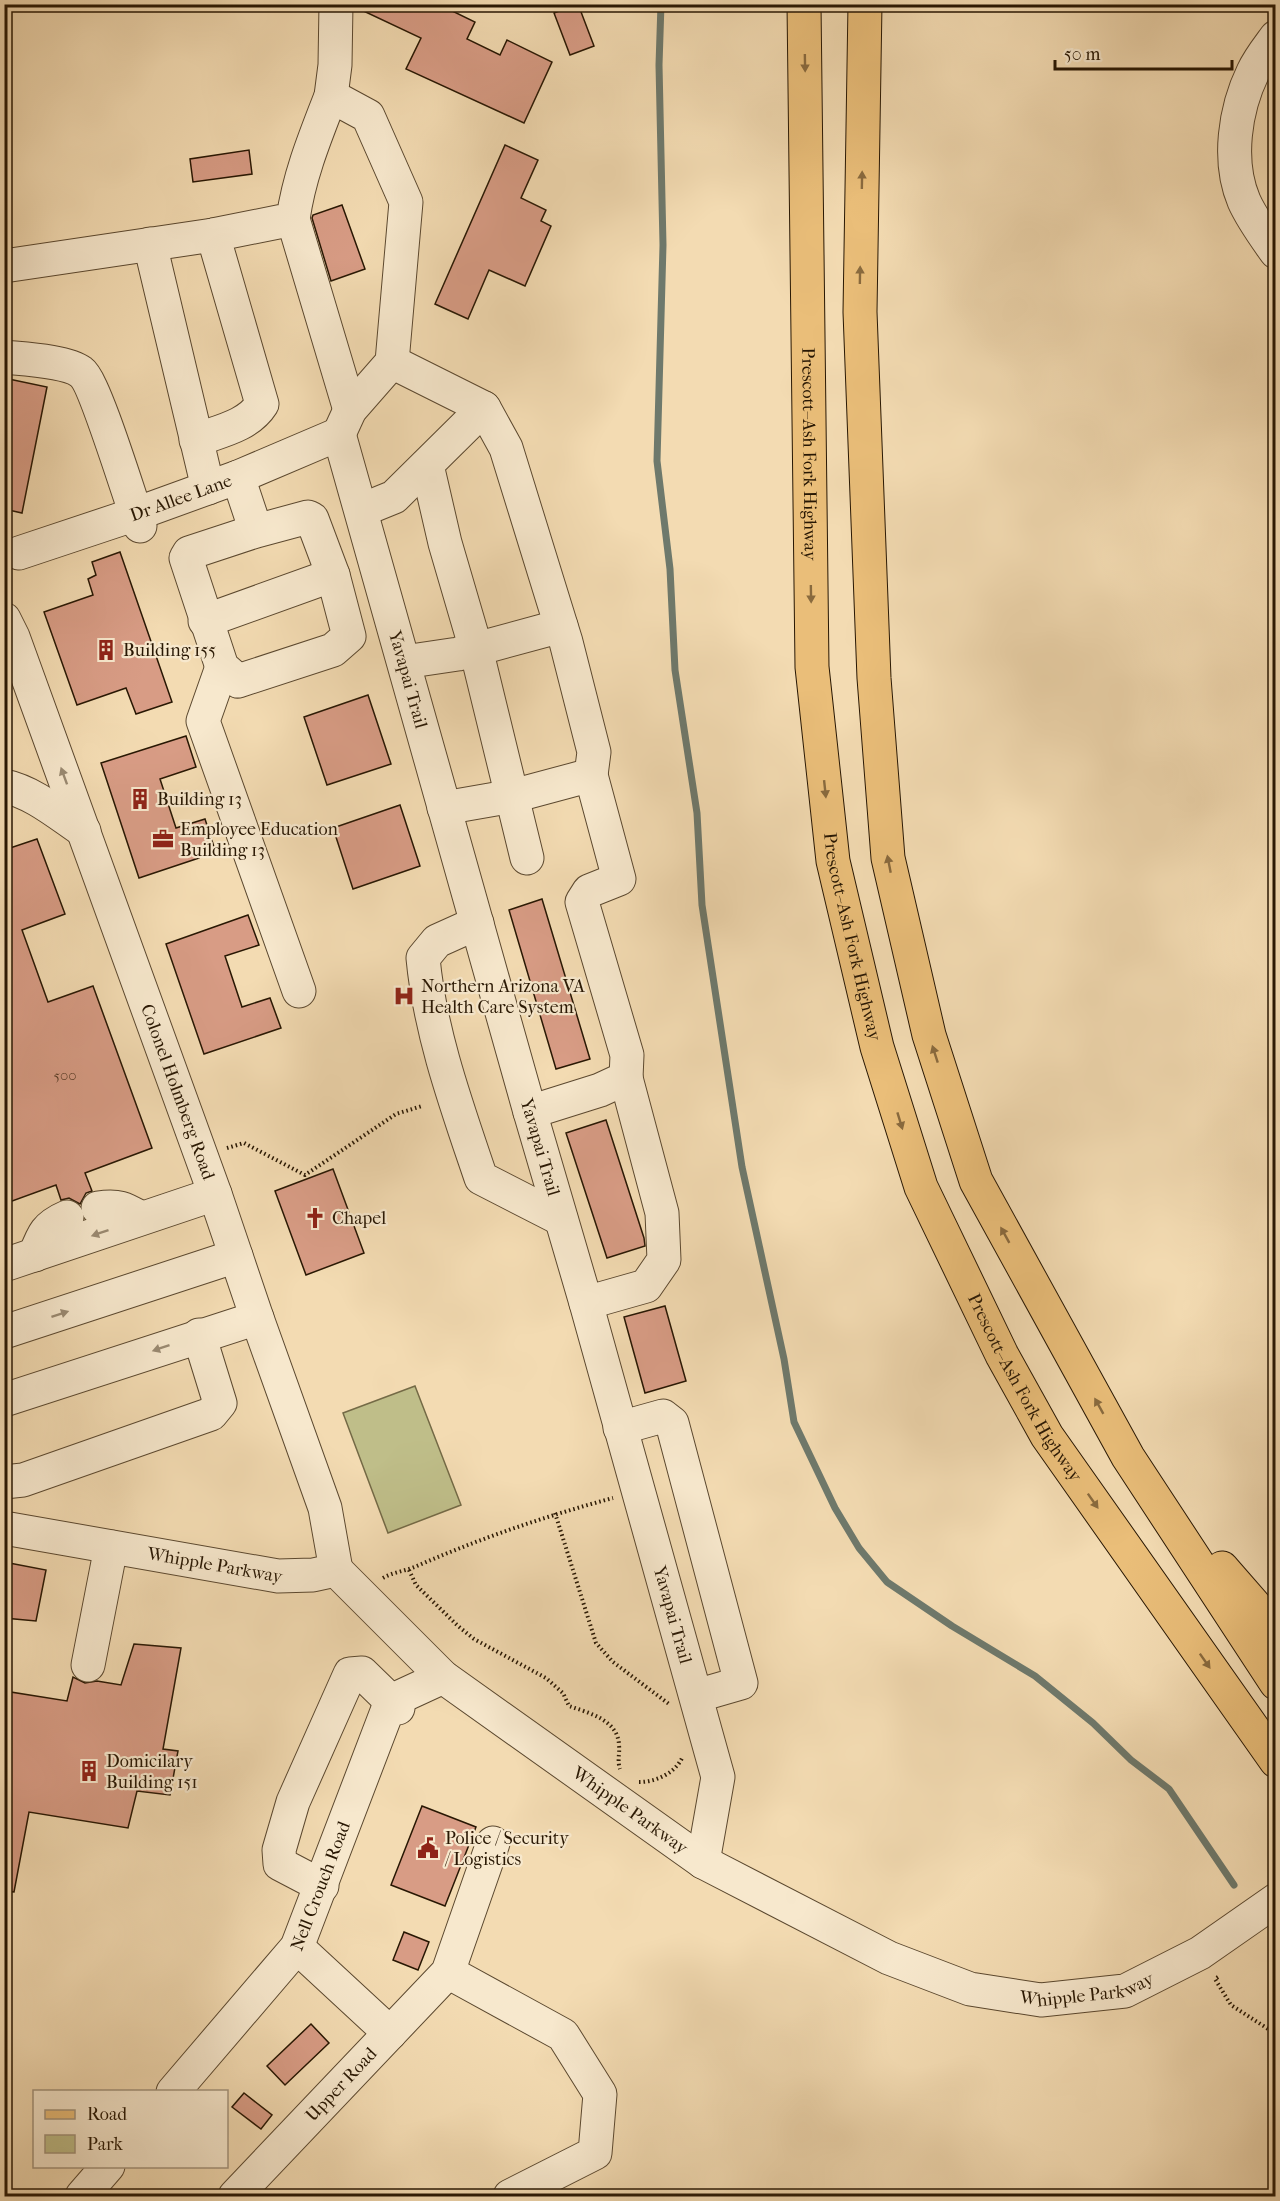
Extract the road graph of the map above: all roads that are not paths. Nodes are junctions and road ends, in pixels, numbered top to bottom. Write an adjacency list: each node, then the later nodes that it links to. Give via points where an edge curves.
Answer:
1 (336, 4): 5 (lane)
2 (804, 4): 63 (main road, Prescott–Ash Fork Highway, one-way to 63, via 812,667 833,861 877,1047 921,1188 1041,1426)
3 (865, 4): 52 (main road, one-way to 3, via 976,1181 929,1035 888,858 874,678 860,312)
4 (1275, 37): 9 (lane, via 1245,90 1237,118 1236,173 1243,200)
5 (331, 96): 6 (lane, via 309,151); 12 (lane, via 368,116 406,202)
6 (293, 219): 7 (lane); 14 (lane, Yavapai Trail)
7 (213, 235): 8 (lane); 15 (lane, via 262,404 255,415 240,424)
8 (150, 244): 10 (lane); 15 (lane)
9 (1275, 252)
10 (4, 266)
11 (4, 357): 20 (lane, via 59,364 82,372 94,393)
12 (392, 362): 13 (lane); 14 (lane)
13 (484, 408): 16 (lane); 25 (lane, via 506,448)
14 (345, 422): 17 (lane, Dr Allee Lane); 19 (lane, Yavapai Trail)
15 (196, 440): 18 (lane)
16 (427, 465): 19 (lane, via 394,497); 27 (lane)
17 (238, 477): 18 (lane, Dr Allee Lane); 21 (lane)
18 (208, 488): 20 (lane, Dr Allee Lane)
19 (362, 510): 28 (lane, Yavapai Trail)
20 (138, 520): 22 (lane, Dr Allee Lane)
21 (256, 531): 23 (lane, via 312,519); 24 (lane, via 189,553 186,558)
22 (19, 553)
23 (333, 575): 24 (lane); 29 (lane, via 349,636 333,650 238,681)
24 (206, 621): 29 (lane)
25 (561, 626): 27 (lane); 30 (lane, via 594,752)
26 (9, 628): 34 (lane, Colonel Holmberg Road, one-way to 26)
27 (476, 649): 28 (lane); 32 (lane)
28 (404, 662): 33 (lane, Yavapai Trail)
29 (222, 667): 37 (lane, via 203,722)
30 (591, 775): 32 (lane); 38 (lane, via 619,879 589,891 582,902 627,1055)
31 (4, 786): 34 (lane, via 40,802)
32 (513, 796): 33 (lane); 35 (lane)
33 (444, 808): 36 (lane, Yavapai Trail)
34 (84, 831): 40 (lane, Colonel Holmberg Road)
35 (526, 858)
36 (477, 923): 39 (lane, Yavapai Trail); 42 (lane, via 437,941 423,958 426,991 450,1085 481,1178)
37 (300, 991)
38 (626, 1078): 39 (lane); 46 (lane, via 662,1213 664,1260 646,1286)
39 (530, 1112): 42 (lane, Yavapai Trail)
40 (215, 1194): 41 (lane); 44 (lane, Colonel Holmberg Road)
41 (141, 1218): 43 (lane, one-way to 43); 43 (lane, via 114,1206 53,1223 41,1238)
42 (561, 1219): 46 (lane, Yavapai Trail)
43 (35, 1255): 45 (lane)
44 (236, 1256): 47 (lane, Colonel Holmberg Road); 48 (lane, one-way to 44)
45 (4, 1265)
46 (586, 1303): 51 (lane, Yavapai Trail)
47 (256, 1318): 49 (lane); 56 (lane, Colonel Holmberg Road, via 326,1508)
48 (4, 1332)
49 (199, 1335): 50 (lane, one-way to 50); 53 (lane, via 220,1403 212,1414 23,1480)
50 (4, 1400)
51 (620, 1428): 61 (lane, Yavapai Trail); 61 (lane, via 663,1416 672,1423 741,1683)
52 (1128, 1457): 57 (main road); 60 (main road)
53 (4, 1482)
54 (4, 1528): 55 (lane, Whipple Parkway)
55 (111, 1547): 56 (lane, Whipple Parkway, via 278,1576); 58 (lane)
56 (336, 1570): 59 (lane, Whipple Parkway)
57 (1275, 1630)
58 (88, 1665)
59 (443, 1677): 62 (lane); 65 (lane, Whipple Parkway)
60 (1275, 1683)
61 (683, 1701): 65 (lane, Yavapai Trail, via 718,1777)
62 (394, 1705): 66 (lane, Nell Crouch Road); 66 (lane, via 362,1673 350,1674 293,1802 279,1850 280,1864)
63 (1275, 1761)
64 (493, 1843): 69 (lane)
65 (703, 1862): 67 (lane, Whipple Parkway, via 889,1958 970,1989 1041,2000 1125,1991 1200,1953)
66 (322, 1886): 68 (lane, Nell Crouch Road)
67 (1275, 1900)
68 (297, 1947): 70 (lane); 71 (lane, Nell Crouch Road)
69 (448, 1972): 70 (lane, Upper Road); 75 (lane, via 563,2035 600,2094 594,2153)
70 (390, 2033): 74 (lane, Upper Road)
71 (174, 2090)
72 (106, 2168): 73 (lane)
73 (82, 2196)
74 (235, 2196)
75 (510, 2196)

